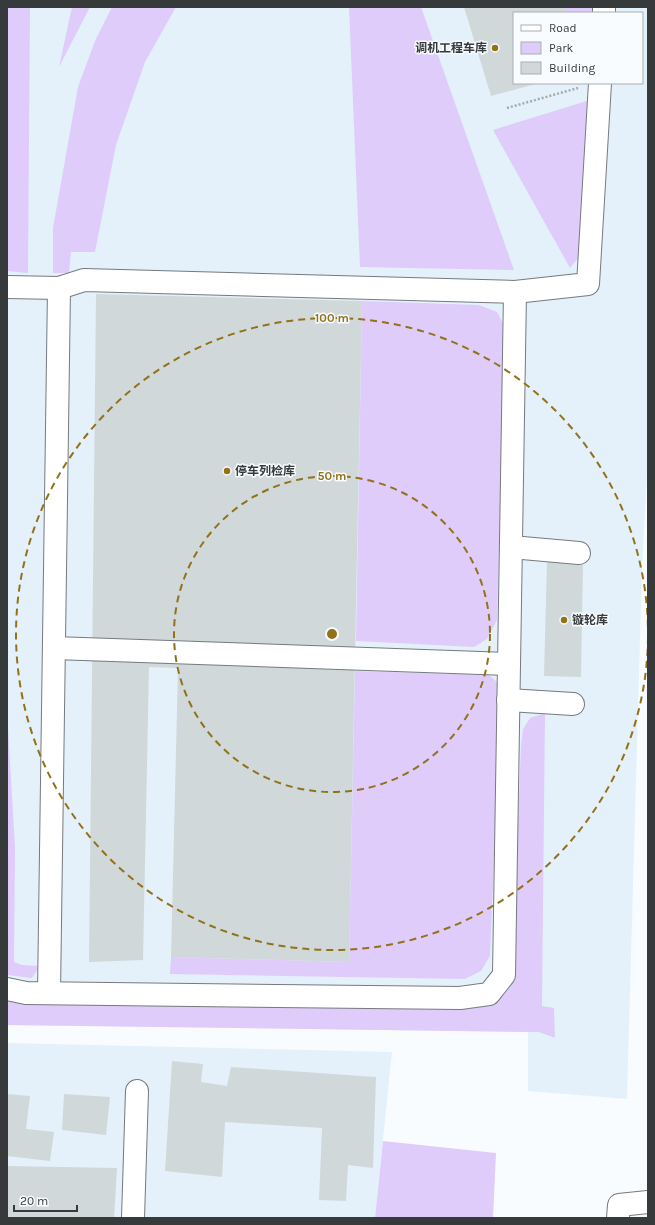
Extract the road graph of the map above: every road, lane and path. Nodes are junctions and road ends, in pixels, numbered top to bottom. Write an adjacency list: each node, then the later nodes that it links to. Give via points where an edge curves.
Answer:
1 (590, 85): 2 (path); 5 (lane, via 588,284)
2 (507, 108)
3 (7, 287): 4 (lane)
4 (59, 288): 5 (lane, via 84,280); 8 (lane)
5 (515, 292): 6 (lane)
6 (511, 547): 7 (lane); 9 (lane)
7 (579, 553)
8 (54, 648): 9 (lane); 13 (lane)
9 (509, 664): 10 (lane)
10 (508, 700): 11 (lane); 13 (lane, via 504,975 489,994 460,998)
11 (573, 704)
12 (7, 989): 13 (lane, via 26,993)
13 (49, 993)
14 (137, 1091): 16 (lane)
15 (648, 1202): 17 (lane, via 619,1205)
16 (133, 1218)
17 (618, 1218)

